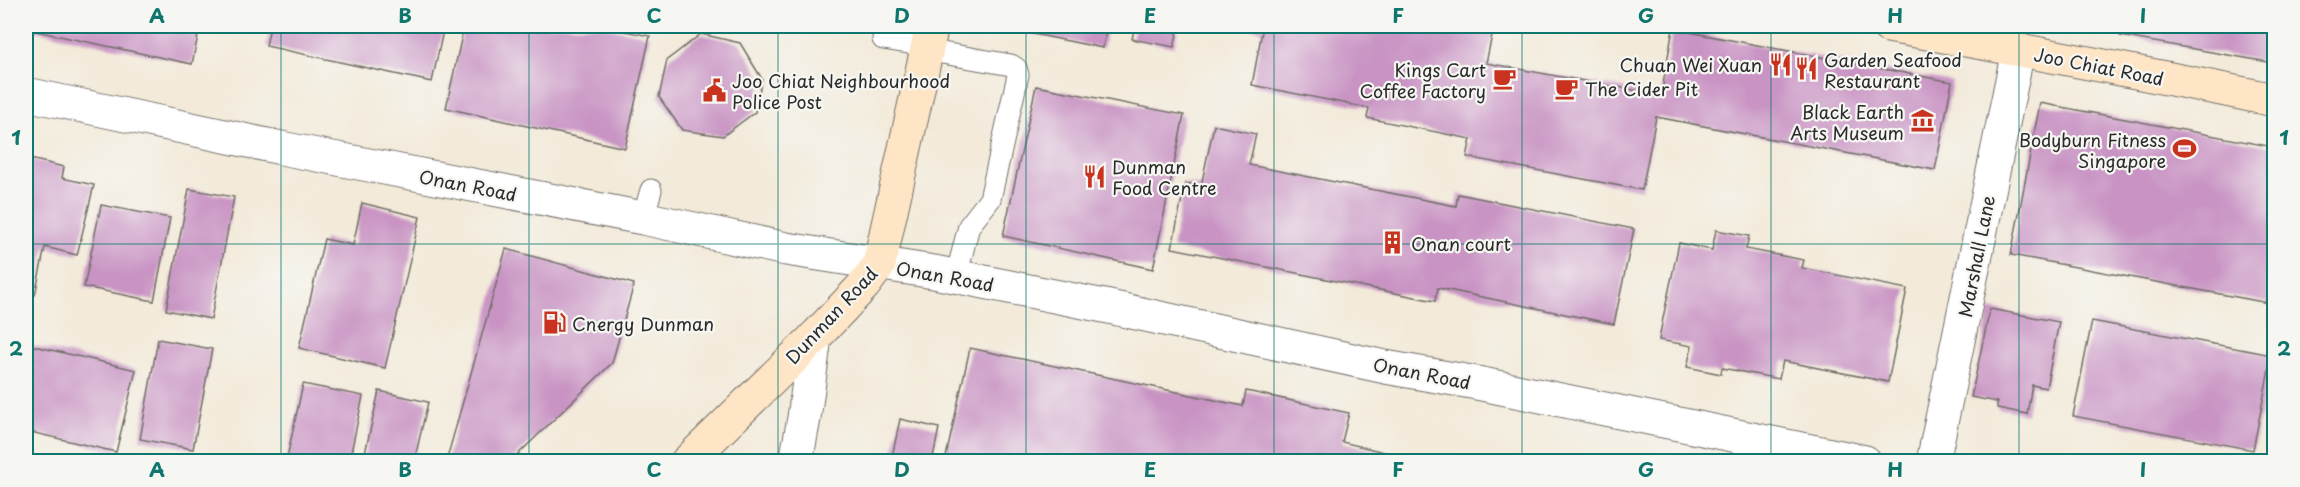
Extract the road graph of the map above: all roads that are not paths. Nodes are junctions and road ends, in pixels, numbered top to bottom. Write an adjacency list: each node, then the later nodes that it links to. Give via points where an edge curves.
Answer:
1 (1888, 26): 4 (street, Joo Chiat Road)
2 (882, 39): 3 (lane)
3 (928, 41): 7 (street, Dunman Road); 8 (lane, via 1011,65 1018,75 990,199 969,226)
4 (2018, 51): 6 (street, Joo Chiat Road); 13 (street, Marshall Lane)
5 (26, 94): 7 (street, Onan Road, via 286,149 647,204 786,249)
6 (2274, 100)
7 (879, 265): 8 (street, Onan Road); 9 (street, Dunman Road)
8 (956, 277): 12 (street, Onan Road)
9 (815, 337): 10 (street, Dunman Road); 11 (street)
10 (687, 462)
11 (796, 462)
12 (1865, 462)
13 (1933, 462)

